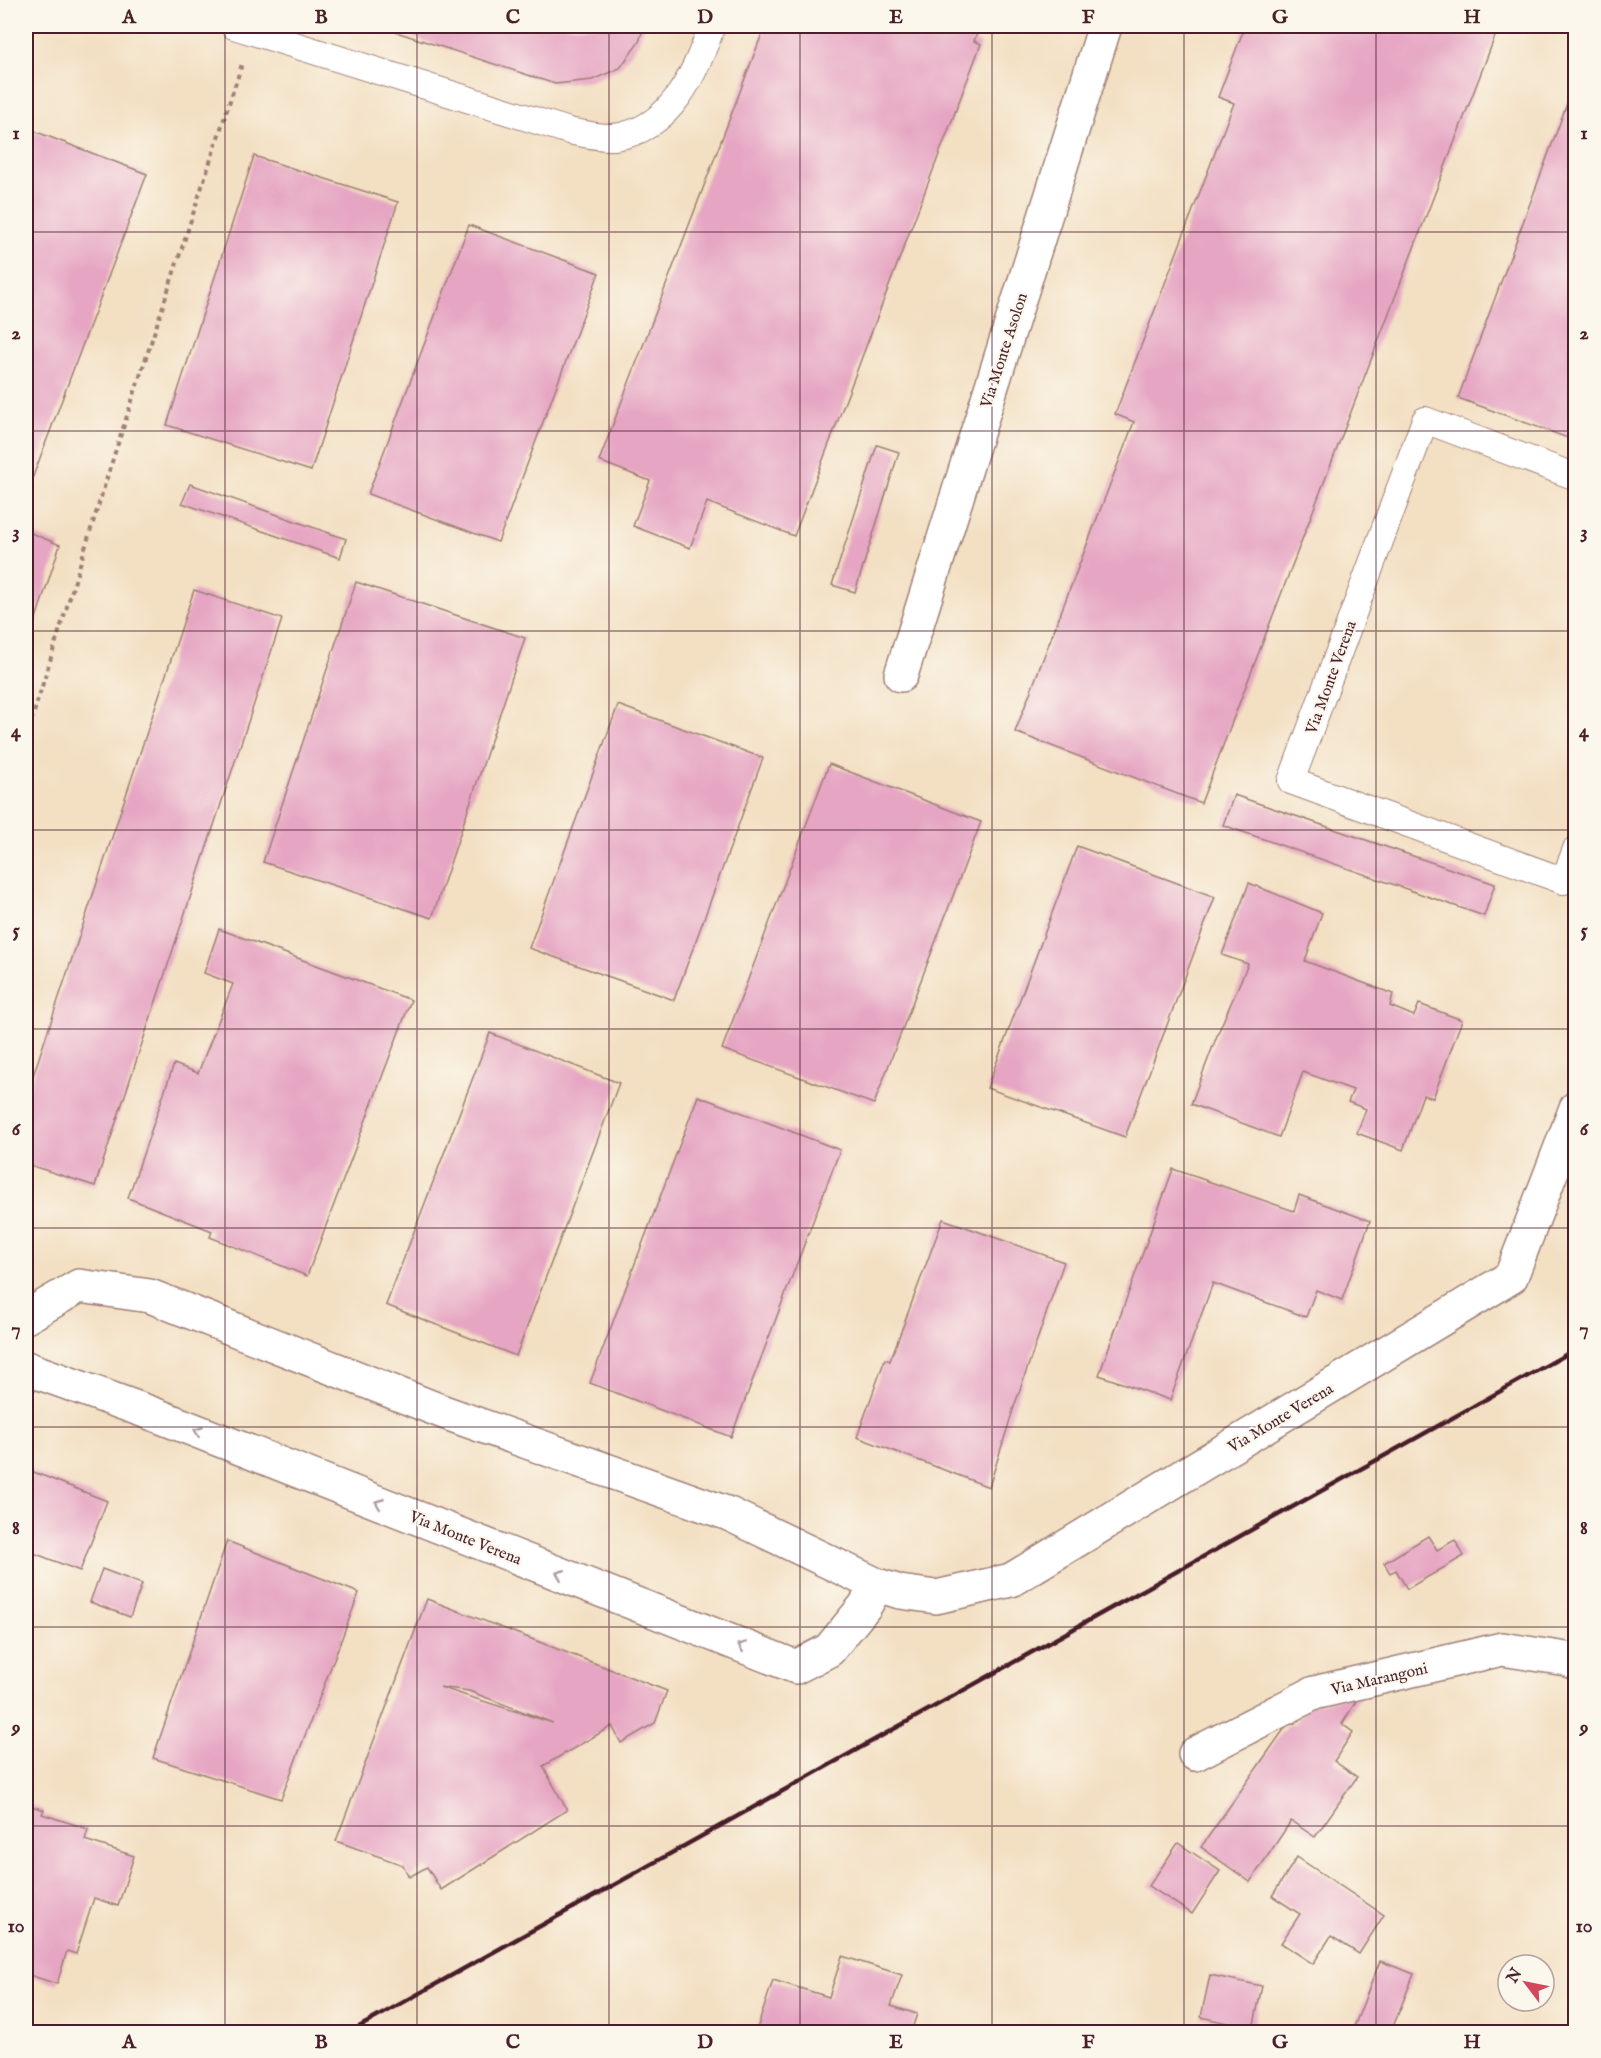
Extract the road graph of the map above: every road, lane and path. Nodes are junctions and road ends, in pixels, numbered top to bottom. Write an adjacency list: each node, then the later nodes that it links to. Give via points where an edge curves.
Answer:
1 (712, 26): 3 (lane, via 689,82 674,105 637,130 613,137 569,131)
2 (1105, 26): 5 (street, Via Monte Asolon)
3 (243, 28): 6 (path)
4 (1575, 477): 7 (lane, Via Monte Verena, via 1425,420 1291,781 1564,881)
5 (901, 675)
6 (26, 738)
7 (1575, 849)
8 (1575, 1108): 11 (street, Via Monte Verena, via 1511,1277 1011,1580 936,1597)
9 (26, 1317): 11 (street, Via Monte Verena, via 79,1286 150,1296 446,1413 729,1514)
10 (26, 1368): 11 (street, Via Monte Verena, one-way to 10, via 829,1650 796,1667 156,1415)
11 (877, 1585)
12 (1575, 1663): 13 (street, Via Marangoni, via 1502,1649 1314,1693)
13 (1195, 1754)

